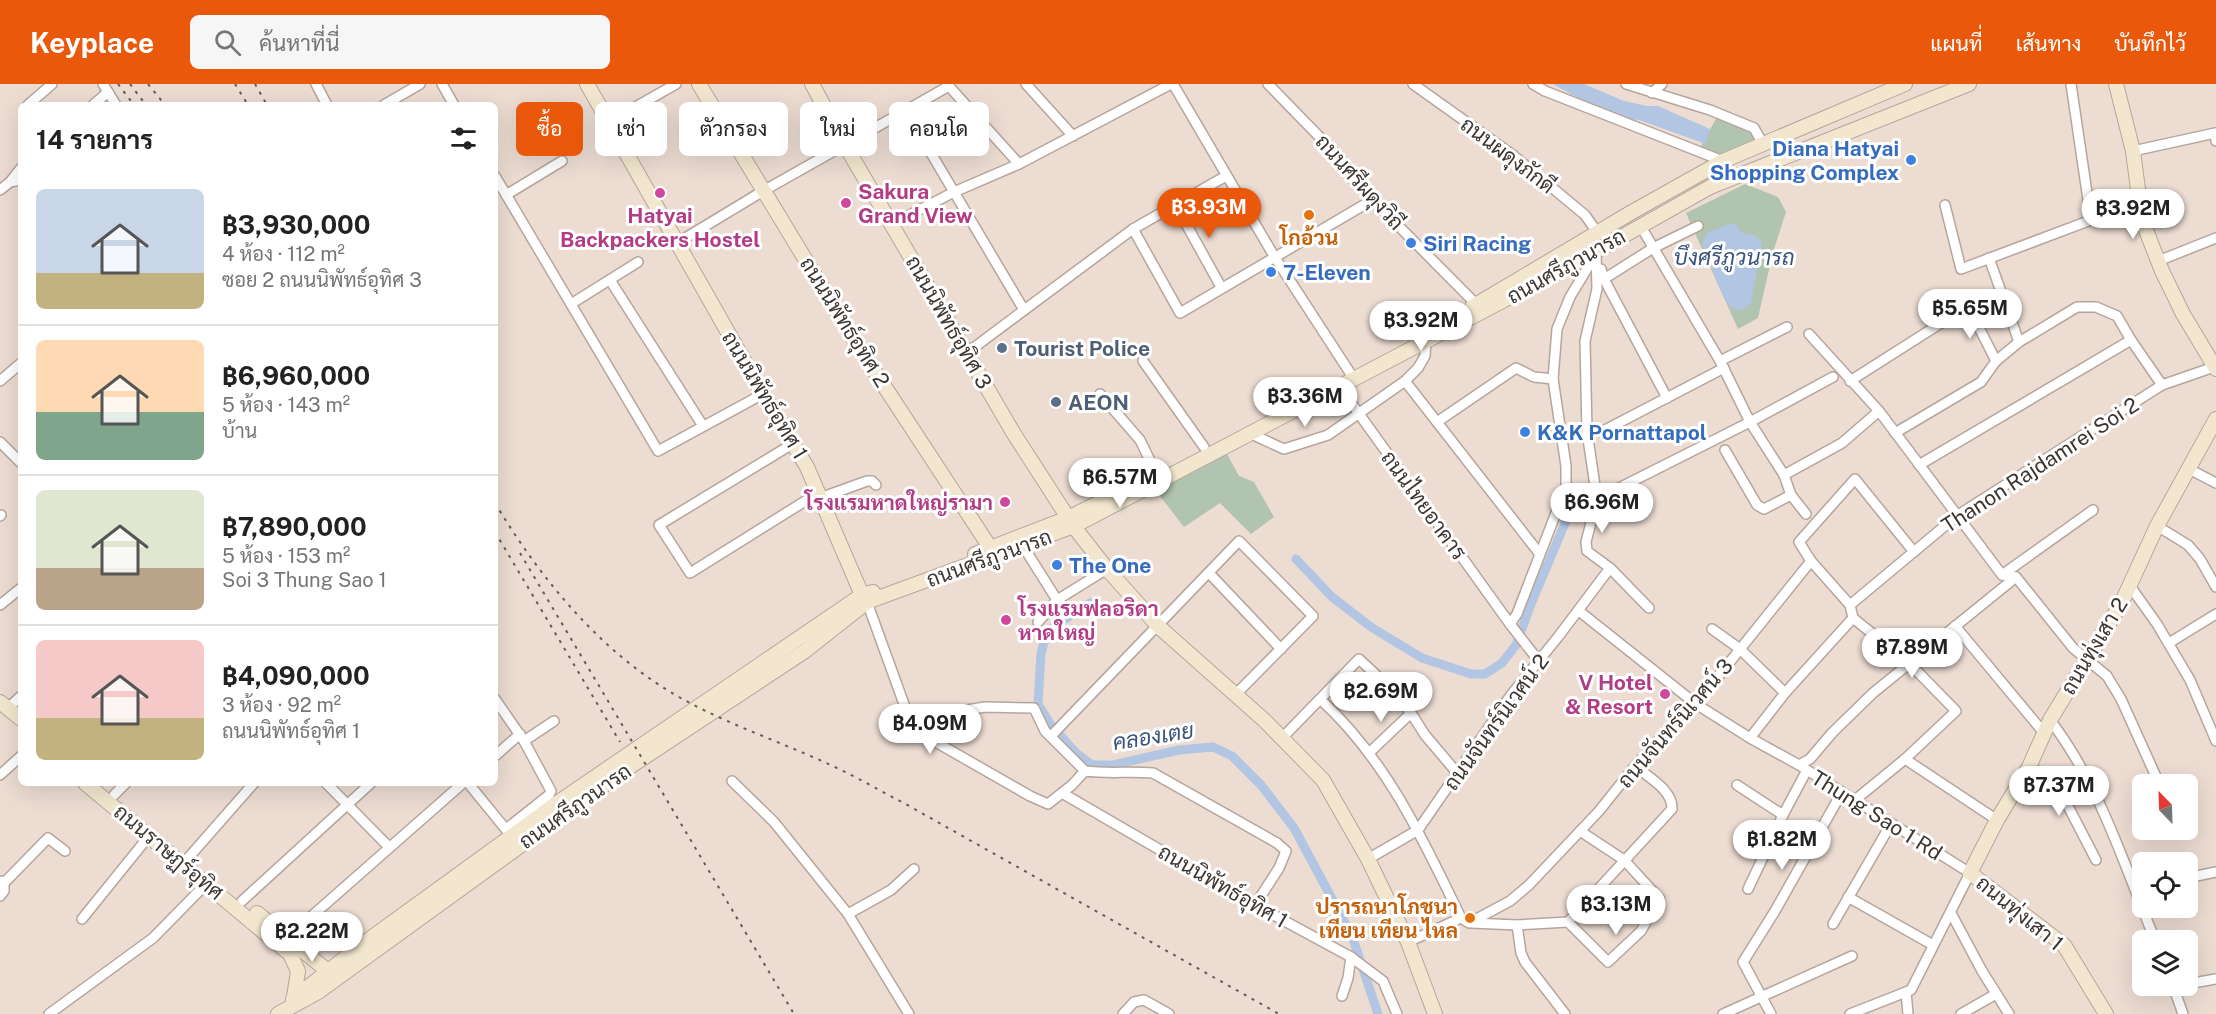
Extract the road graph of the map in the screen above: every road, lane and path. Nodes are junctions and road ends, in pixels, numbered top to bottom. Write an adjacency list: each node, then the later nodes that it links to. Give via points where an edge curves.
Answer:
1 (52, 84): 23 (street)
2 (316, 84): 26 (street)
3 (420, 84): 27 (street)
4 (442, 84): 28 (street)
5 (587, 84): 29 (street, ถนนนิพัทธ์อุทิศ 1)
6 (676, 84): 30 (street)
7 (699, 84): 50 (street, ถนนนิพัทธ์อุทิศ 2)
8 (812, 84): 31 (street, ถนนนิพัทธ์อุทิศ 3)
9 (1026, 84): 33 (street)
10 (1172, 84): 33 (street); 45 (street)
11 (1268, 84): 53 (street, ถนนศรีผดุงวิถี)
12 (1413, 84): 61 (street, ถนนผดุงภักดี, via 1514,156 1585,214)
13 (1533, 84): 42 (street)
14 (1626, 84): 22 (street)
15 (1662, 84): 22 (street)
16 (1905, 84): 35 (street, ถนนศรีภูวนารถ)
17 (1969, 84): 58 (street, ถนนศรีภูวนารถ, via 1710,187)
18 (2071, 84): 67 (street, via 2091,220)
19 (2116, 84): 36 (street)
20 (948, 85): 32 (street); 43 (street)
21 (106, 88): 24 (street); 25 (street)
22 (1652, 93): 35 (street, via 1754,128)
23 (31, 102)
24 (95, 102)
25 (114, 102)
26 (325, 102)
27 (389, 102)
28 (452, 102)
29 (597, 102)
30 (644, 102)
31 (822, 102)
32 (921, 102)
33 (1072, 136): 43 (street)
34 (2216, 141): 36 (street, via 2215,133)
35 (1763, 144): 42 (street, ถนนศรีภูวนารถ)
36 (2133, 152): 68 (street, via 2142,220)
37 (628, 156): 63 (street, ถนนนิพัทธ์อุทิศ 1)
38 (825, 156): 50 (street)
39 (851, 156): 57 (street, ถนนนิพัทธ์อุทิศ 3)
40 (933, 156): 51 (street)
41 (562, 161): 52 (street)
42 (1723, 161): 56 (street, ถนนศรีภูวนารถ)
43 (1018, 164): 51 (street)
44 (18, 172): 48 (street)
45 (1226, 176): 54 (street); 65 (street)
46 (18, 181): 48 (street)
47 (498, 181): 52 (street)
48 (10, 182): 49 (street)
49 (0, 190)
50 (763, 191): 63 (street); 129 (street, ถนนนิพัทธ์อุทิศ 2, via 856,343)
51 (954, 192): 57 (street); 75 (street)
52 (506, 195): 73 (street)
53 (1374, 199): 65 (street); 74 (street, ถนนศรีผดุงวิถี)
54 (1175, 204): 60 (street); 72 (street)
55 (1945, 205): 67 (street, via 1961,269)
56 (1632, 212): 58 (street); 61 (street, ถนนศรีภูวนารถ)
57 (892, 225): 81 (street, ถนนนิพัทธ์อุทิศ 3)
58 (1640, 225): 64 (street); 66 (street, ถนนศรีภูวนารถ)
59 (1698, 226): 64 (street)
60 (1133, 229): 72 (street, via 1180,313); 75 (street)
61 (1597, 232): 74 (street, ถนนศรีภูวนารถ)
62 (2216, 238): 68 (street)
63 (677, 243): 95 (street, ถนนนิพัทธ์อุทิศ 1)
64 (1653, 248): 70 (street); 84 (street)
65 (1274, 256): 72 (street); 87 (street)
66 (1591, 256): 70 (street); 74 (street, ถนนศรีภูวนารถ); 89 (street, via 1557,329); 104 (street, via 1597,289 1584,341)
67 (1989, 258): 80 (street)
68 (2158, 261): 86 (street)
69 (638, 262): 71 (street)
70 (1604, 279): 97 (street)
71 (610, 280): 73 (street); 103 (street)
72 (1221, 287)
73 (571, 304): 103 (street, via 658,451)
74 (1480, 308): 78 (street, ถนนศรีภูวนารถ); 87 (street, ถนนศรีภูวนารถ)
75 (1024, 310): 81 (street)
76 (1786, 327): 84 (street)
77 (1809, 334): 92 (street)
78 (1426, 340): 87 (street, ถนนศรีภูวนารถ); 91 (street, via 1425,356)
79 (2131, 340): 80 (street, via 2117,316 2084,306); 94 (street); 112 (street)
80 (2019, 342): 83 (street)
81 (968, 352): 125 (street, ถนนนิพัทธ์อุทิศ 3, via 1014,434)
82 (1143, 361): 109 (street)
83 (1996, 361): 92 (street, via 1968,306); 106 (street, via 1981,382)
84 (1722, 364): 97 (street); 102 (street)
85 (18, 366): 90 (street)
86 (2215, 368): 94 (street, Thanon Rajdamrei Soi 2)
87 (1352, 376): 93 (street, ถนนศรีภูวนารถ); 109 (street, ถนนศรีภูวนารถ)
88 (1833, 376): 102 (street)
89 (1553, 379): 101 (street, via 1534,377 1516,368); 120 (street, via 1566,466)
90 (0, 381)
91 (1405, 381): 99 (street); 101 (street)
92 (1850, 381): 98 (street)
93 (1339, 386): 99 (street, ถนนไทยอาคาร); 105 (street, ถนนศรีภูวนารถ)
94 (2162, 386): 124 (street, Thanon Rajdamrei Soi 2)
95 (763, 394): 103 (street); 108 (street, ถนนนิพัทธ์อุทิศ 1)
96 (1100, 394): 114 (street, via 1140,441)
97 (1667, 398): 104 (street, via 1603,432)
98 (1879, 411): 106 (street); 115 (street, via 1842,443)
99 (1359, 414): 105 (street, via 1328,435 1284,449); 151 (street, ถนนไทยอาคาร)
100 (2216, 419): 113 (street, ถนนทุ่งเสา 2)
101 (1437, 422): 130 (street)
102 (1750, 422): 115 (street); 121 (street)
103 (703, 426)
104 (1587, 432): 121 (street)
105 (1249, 433): 125 (street, ถนนศรีภูวนารถ)
106 (1895, 433): 112 (street)
107 (0, 442): 111 (street)
108 (794, 442): 118 (street, ถนนนิพัทธ์อุทิศ 1); 118 (street, via 659,525 690,573)
109 (1204, 447): 114 (street, ถนนศรีภูวนารถ)
110 (1725, 450): 119 (street, via 1757,505 1764,509)
111 (18, 460)
112 (1919, 465): 124 (street)
113 (2189, 469): 116 (street); 126 (street, ถนนทุ่งเสา 2)
114 (1156, 473): 125 (street, ถนนศรีภูวนารถ)
115 (1784, 475): 119 (street)
116 (2216, 483)
117 (876, 485): 118 (street, via 872,481)
118 (819, 495): 140 (street, ถนนนิพัทธ์อุทิศ 1)
119 (1791, 495): 123 (street)
120 (1566, 497): 121 (street); 130 (street)
121 (1592, 500): 132 (street, via 1587,551)
122 (2093, 510): 135 (street)
123 (1806, 514)
124 (1958, 515): 128 (street, Thanon Rajdamrei Soi 2); 135 (street)
125 (1071, 522): 127 (street, ถนนศรีภูวนารถ); 129 (street, ถนนศรีภูวนารถ); 133 (street, ถนนนิพัทธ์อุทิศ 3)
126 (2157, 526): 137 (street, ถนนทุ่งเสา 2); 138 (street, via 2188,544)
127 (1023, 546): 129 (street, ถนนศรีภูวนารถ); 141 (street)
128 (1914, 552): 131 (street, via 1855,479 1798,542); 143 (street, Thanon Rajdamrei Soi 2)
129 (993, 553): 140 (street, ถนนศรีภูวนารถ, via 885,588)
130 (1539, 553): 151 (street)
131 (1811, 561): 143 (street); 155 (street, ถนนจันทร์นิเวศน์ 3)
132 (1610, 568): 144 (street); 145 (street, ถนนจันทร์นิเวศน์ 2)
133 (1107, 569): 141 (street); 149 (street, ถนนนิพัทธ์อุทิศ 3)
134 (1209, 573): 149 (street); 154 (street); 154 (street, via 1239,541 1313,616)
135 (2002, 575): 136 (street)
136 (2016, 577): 150 (street); 156 (street, via 2073,648)
137 (2130, 586): 153 (street); 156 (street, ถนนทุ่งเสา 2)
138 (2216, 587)
139 (18, 590): 142 (street)
140 (865, 599): 171 (street, ถนนนิพัทธ์อุทิศ 1); 208 (street, ถนนศรีภูวนารถ); 241 (street, ถนนศรีภูวนารถ, via 805,651 622,772)
141 (1057, 600): 148 (street)
142 (0, 605)
143 (1850, 605): 147 (street)
144 (1649, 608)
145 (1579, 611): 157 (street, ถนนจันทร์นิเวศน์ 2); 164 (street, Thung Sao 1 Rd)
146 (2216, 615): 153 (street)
147 (1853, 618): 158 (street); 159 (street)
148 (1038, 622)
149 (1158, 626): 160 (street, ถนนนิพัทธ์อุทิศ 3); 172 (street)
150 (1955, 626): 158 (street); 170 (street)
151 (1511, 627): 157 (street, ถนนไทยอาคาร)
152 (1712, 629): 155 (street)
153 (2169, 643): 176 (street)
154 (1281, 649): 160 (street)
155 (1740, 649): 159 (street); 164 (street, ถนนจันทร์นิเวศน์ 3)
156 (2087, 659): 170 (street, ถนนทุ่งเสา 2); 186 (street, via 2107,676 2121,699)
157 (1539, 660): 185 (street, ถนนจันทร์นิเวศน์ 2)
158 (1910, 664): 180 (street, via 1956,711); 183 (street, via 1873,693)
159 (1785, 693): 175 (street)
160 (1236, 694): 174 (street, ถนนนิพัทธ์อุทิศ 3)
161 (18, 698): 165 (street)
162 (1320, 699): 166 (street, via 1359,659); 174 (street); 177 (street)
163 (498, 703): 173 (street)
164 (1696, 704): 175 (street, Thung Sao 1 Rd); 181 (street, ถนนจันทร์นิเวศน์ 3)
165 (3, 708): 167 (street); 169 (street)
166 (1411, 713): 177 (street); 185 (street)
167 (18, 717)
168 (554, 721): 173 (street)
169 (18, 726)
170 (2047, 727): 182 (street, ถนนทุ่งเสา 2); 219 (street, via 2069,745)
171 (913, 729): 172 (street, via 948,713 985,707 1023,707 1034,708); 199 (street, via 1048,804)
172 (1051, 736): 184 (street)
173 (522, 737): 178 (street); 208 (street, via 551,791)
174 (1282, 738): 213 (street, ถนนนิพัทธ์อุทิศ 3, via 1323,780)
175 (1750, 738): 183 (street, Thung Sao 1 Rd)
176 (2216, 741)
177 (1370, 752): 206 (street)
178 (498, 754)
179 (18, 759): 187 (street)
180 (1905, 759): 201 (street); 204 (street)
181 (1635, 766): 207 (street, ถนนจันทร์นิเวศน์ 3); 214 (street, via 1668,794 1672,809)
182 (2029, 767): 204 (street, ถนนทุ่งเสา 2); 215 (street, via 2054,779)
183 (1803, 768): 198 (street, Thung Sao 1 Rd); 203 (street)
184 (1085, 771): 199 (street); 227 (street, via 1153,773 1277,843 1286,851)
185 (1458, 774): 206 (street, ถนนจันทร์นิเวศน์ 2)
186 (2154, 774)
187 (0, 775)
188 (732, 781): 229 (street, via 774,822)
189 (1737, 785): 203 (street)
190 (89, 786): 209 (street, ถนนราษฏร์อุทิศ)
191 (103, 786): 200 (street)
192 (123, 786): 200 (street)
193 (252, 786): 212 (street)
194 (329, 786): 202 (street)
195 (368, 786): 202 (street)
196 (462, 786): 210 (street)
197 (469, 786): 208 (street)
198 (1842, 792): 201 (street, Thung Sao 1 Rd); 249 (street, via 1743,962)
199 (1062, 793): 227 (street, ถนนนิพัทธ์อุทิศ 1)
200 (114, 795): 212 (street)
201 (1855, 800): 205 (street, Thung Sao 1 Rd)
202 (347, 805): 210 (street); 226 (street)
203 (1783, 814): 223 (street)
204 (1997, 820): 218 (street, ถนนทุ่งเสา 2)
205 (1891, 824): 218 (street, Thung Sao 1 Rd); 225 (street)
206 (1418, 830): 213 (street, ถนนจันทร์นิเวศน์ 2); 231 (street)
207 (1580, 831): 214 (street); 231 (street, ถนนจันทร์นิเวศน์ 3, via 1510,901)
208 (509, 833): 238 (street, ถนนศรีภูวนารถ)
209 (149, 836): 222 (street, ถนนราษฏร์อุทิศ); 230 (street)
210 (389, 847): 236 (street)
211 (65, 851): 221 (street, via 48,838)
212 (189, 857): 226 (street)
213 (1368, 859): 235 (street, ถนนนิพัทธ์อุทิศ 3)
214 (1624, 860): 232 (street); 232 (street, via 1659,898 1641,931 1608,962)
215 (2096, 860)
216 (914, 869): 229 (street, via 891,890)
217 (2216, 872): 220 (street)
218 (1970, 873): 228 (street); 264 (street, ถนนทุ่งเสา 1, via 2064,945)
219 (2132, 876)
220 (2198, 876)
221 (2, 881): 224 (street, via 4,891)
222 (207, 883): 236 (street, ถนนราษฏร์อุทิศ); 251 (street, via 153,938)
223 (1748, 889)
224 (0, 896)
225 (1848, 897): 233 (street); 237 (street)
226 (242, 901): 236 (street)
227 (1255, 905): 240 (street, ถนนนิพัทธ์อุทิศ 1)
228 (1951, 913): 237 (street); 246 (street)
229 (848, 914): 252 (street)
230 (82, 919)
231 (1465, 921): 234 (street); 235 (street, ถนนจันทร์นิเวศน์ 3)
232 (1568, 922): 234 (street)
233 (1833, 924)
234 (1517, 925): 257 (street, via 1525,962)
235 (1408, 942): 256 (street, ถนนนิพัทธ์อุทิศ 3)
236 (288, 944): 238 (street, via 327,959); 241 (street); 244 (street); 250 (street, via 298,971)
237 (1933, 945): 245 (street, via 1911,990)
238 (351, 953): 241 (street, ถนนศรีภูวนารถ)
239 (1852, 956): 249 (street)
240 (1351, 957): 247 (street); 255 (street, ถนนนิพัทธ์อุทิศ 1, via 1379,978)
241 (332, 974): 244 (street, ถนนศรีภูวนารถ)
242 (2216, 978): 243 (street)
243 (2198, 982)
244 (320, 984): 250 (street, ถนนศรีภูวนารถ, via 301,1003)
245 (1906, 992): 260 (street); 261 (street)
246 (1996, 994): 262 (street); 263 (street)
247 (1342, 996)
248 (2178, 996): 265 (street)
249 (1762, 997): 258 (street); 259 (street)
250 (286, 1006)
251 (50, 1014)
252 (909, 1014)
253 (1123, 1014): 254 (street, via 1134,1002 1144,999)
254 (1169, 1014)
255 (1397, 1014)
256 (1435, 1014)
257 (1565, 1014)
258 (1722, 1014)
259 (1771, 1014)
260 (1850, 1014)
261 (1908, 1014)
262 (1961, 1014)
263 (2009, 1014)
264 (2106, 1014)
265 (2183, 1014)

